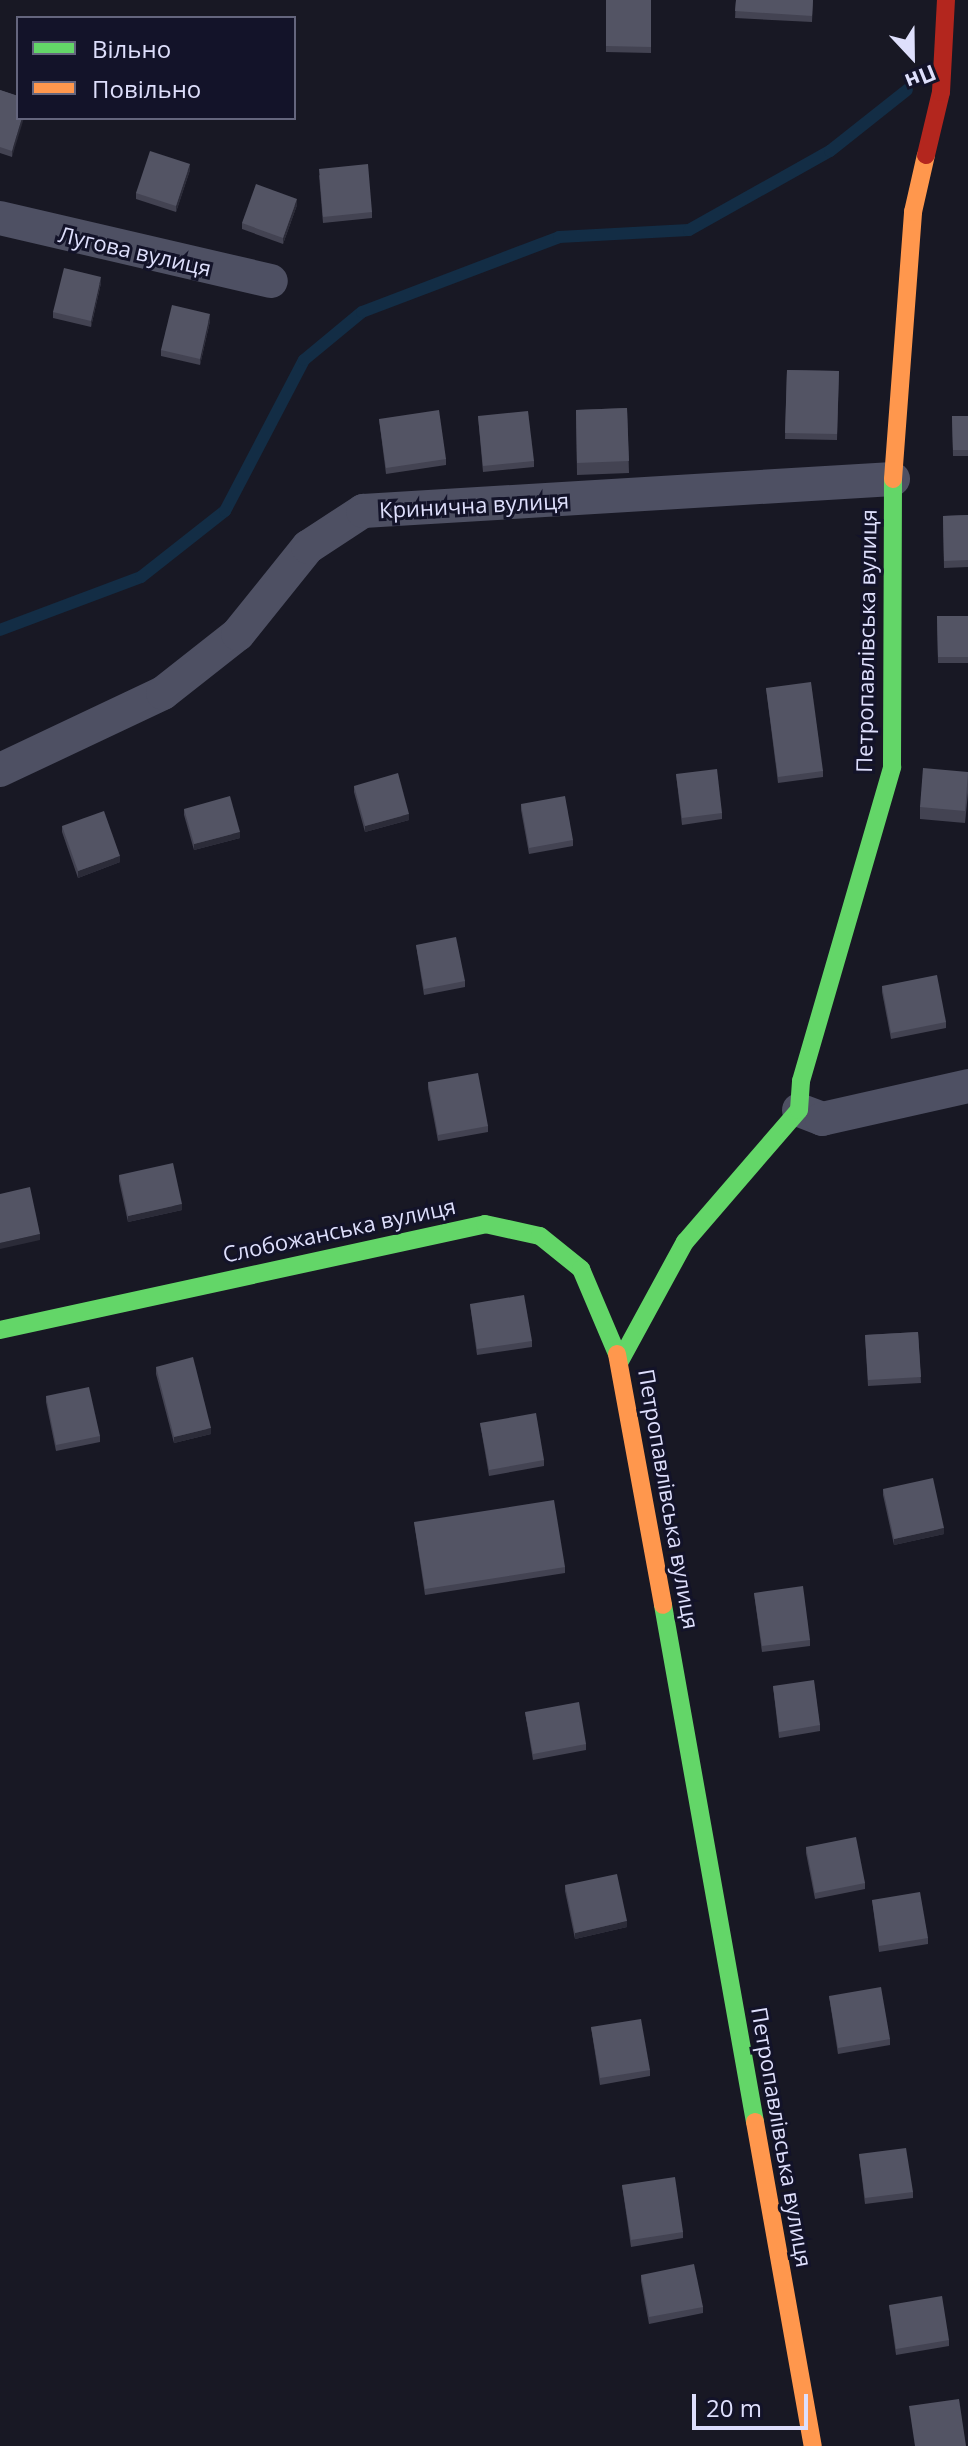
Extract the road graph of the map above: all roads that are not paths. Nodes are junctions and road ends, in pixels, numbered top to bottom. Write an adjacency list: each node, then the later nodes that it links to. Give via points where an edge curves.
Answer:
1 (946, 0): 4 (street, Петропавлівська вулиця, via 941,92 913,212)
2 (0, 218): 3 (street, Лугова вулиця)
3 (271, 281)
4 (893, 479): 5 (street, Кринична вулиця, via 363,511 308,547 238,634 163,693); 7 (street, Петропавлівська вулиця, via 892,767 801,1081)
5 (0, 770)
6 (968, 1086): 7 (street, via 822,1119)
7 (799, 1110): 9 (street, Петропавлівська вулиця, via 685,1242)
8 (0, 1330): 9 (street, Слобожанська вулиця, via 485,1224 540,1236 581,1269)
9 (620, 1361): 10 (street, Петропавлівська вулиця)
10 (813, 2446)

